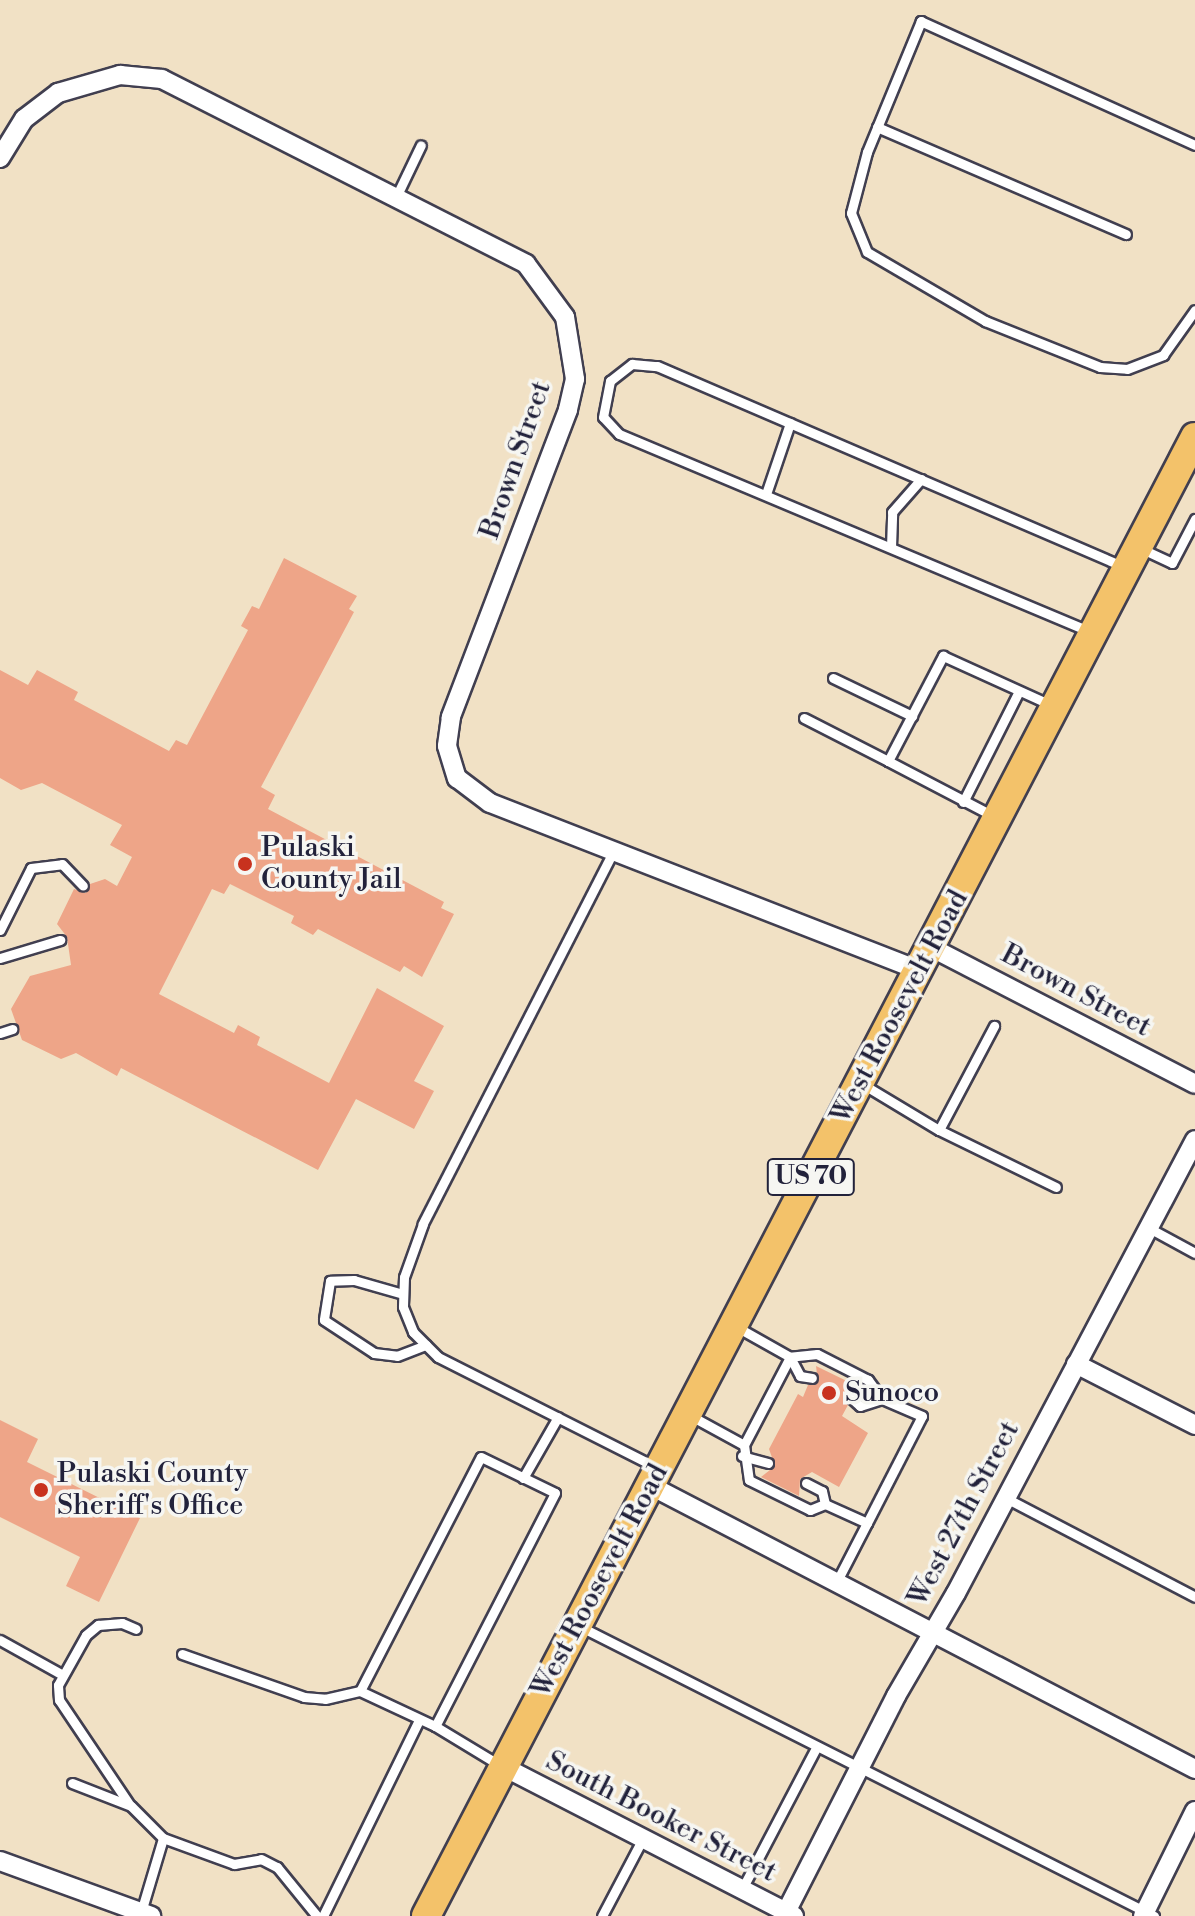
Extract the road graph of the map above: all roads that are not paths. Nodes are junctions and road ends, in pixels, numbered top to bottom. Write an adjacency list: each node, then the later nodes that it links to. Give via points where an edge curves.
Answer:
1 (877, 127): 3 (lane, via 921,21); 6 (lane); 7 (lane, via 851,213 867,252 985,321 1100,367 1127,369 1163,355)
2 (421, 145): 5 (lane)
3 (1195, 145)
4 (0, 158): 5 (street, Brown Street, via 24,119 58,93 98,78 141,76 183,86)
5 (397, 195): 24 (street, Brown Street, via 526,264 555,298 575,358 568,410 451,717 450,761 469,792)
6 (1126, 234)
7 (1194, 308)
8 (790, 423): 10 (lane); 11 (lane); 11 (lane, via 645,364 614,375 603,400 603,417 612,430)
9 (1195, 437): 14 (main road, West Roosevelt Road / US 70)
10 (921, 479): 13 (lane, via 892,512); 14 (lane)
11 (766, 494): 13 (lane)
12 (1195, 519): 14 (lane, via 1172,563)
13 (891, 547): 15 (lane)
14 (1133, 558): 15 (main road, West Roosevelt Road / US 70)
15 (1094, 633): 18 (main road, West Roosevelt Road / US 70)
16 (833, 678): 19 (lane)
17 (1019, 691): 18 (lane); 19 (lane, via 943,656); 22 (lane)
18 (1056, 708): 23 (main road, West Roosevelt Road / US 70)
19 (912, 716): 21 (lane)
20 (804, 718): 21 (lane)
21 (888, 761): 22 (lane)
22 (963, 802): 23 (lane)
23 (998, 819): 29 (main road, West Roosevelt Road / US 70)
24 (614, 850): 29 (street, Brown Street); 40 (lane, via 423,1224)
25 (83, 886): 26 (lane, via 62,864 31,868)
26 (0, 930)
27 (60, 940): 28 (lane)
28 (0, 958)
29 (926, 959): 33 (main road, West Roosevelt Road / US 70); 34 (street, Brown Street)
30 (994, 1026): 35 (lane)
31 (12, 1029): 32 (lane)
32 (0, 1033)
33 (861, 1083): 35 (lane); 41 (main road, West Roosevelt Road / US 70)
34 (1195, 1084)
35 (939, 1130): 37 (lane)
36 (1195, 1140): 38 (street, West 27th Street)
37 (1056, 1187)
38 (1149, 1228): 39 (lane); 44 (street, West 27th Street)
39 (1195, 1253)
40 (403, 1294): 42 (lane, via 413,1332); 42 (lane, via 354,1280 330,1281 324,1320 374,1353 397,1356)
41 (733, 1325): 43 (lane); 50 (main road, West Roosevelt Road / US 70)
42 (426, 1345): 51 (lane, via 438,1357)
43 (790, 1357): 45 (lane); 48 (lane, via 817,1354 868,1380); 53 (lane)
44 (1076, 1364): 52 (street); 59 (street, West 27th Street)
45 (800, 1376): 46 (lane); 47 (lane)
46 (812, 1378)
47 (807, 1388)
48 (882, 1399): 49 (lane, via 860,1406); 61 (lane, via 922,1416)
49 (849, 1403)
50 (687, 1414): 53 (lane); 56 (main road, West Roosevelt Road / US 70)
51 (558, 1417): 56 (lane); 57 (lane)
52 (1195, 1425)
53 (744, 1445): 54 (lane)
54 (742, 1456): 55 (lane); 60 (lane, via 749,1480 810,1510)
55 (768, 1463)
56 (655, 1477): 62 (street); 64 (main road, West Roosevelt Road / US 70)
57 (523, 1478): 70 (lane, via 481,1457); 72 (lane, via 555,1493)
58 (806, 1483): 60 (lane, via 822,1491)
59 (1006, 1498): 63 (lane); 66 (street, West 27th Street)
60 (825, 1504): 61 (lane)
61 (867, 1523): 62 (lane)
62 (837, 1581): 66 (street)
63 (1195, 1597)
64 (577, 1625): 73 (lane); 75 (main road, West Roosevelt Road / US 70)
65 (136, 1629): 69 (lane, via 122,1623 98,1625 86,1635)
66 (932, 1632): 74 (street); 76 (street, West 27th Street)
67 (0, 1640): 69 (lane)
68 (182, 1654): 70 (lane, via 304,1697 325,1699)
69 (63, 1675): 78 (lane, via 59,1700)
70 (360, 1691): 71 (lane)
71 (418, 1722): 72 (lane); 87 (lane)
72 (435, 1726): 75 (lane)
73 (817, 1746): 76 (lane); 83 (lane)
74 (1192, 1760)
75 (504, 1767): 81 (street, South Booker Street); 88 (main road, West Roosevelt Road / US 70)
76 (859, 1767): 85 (street, West 27th Street); 86 (lane)
77 (72, 1783): 78 (lane)
78 (131, 1806): 80 (lane)
79 (1195, 1811): 86 (street)
80 (163, 1838): 84 (lane); 87 (lane, via 234,1864 261,1859 277,1867)
81 (641, 1842): 83 (street, South Booker Street); 89 (lane)
82 (0, 1861): 84 (street)
83 (742, 1889): 85 (street, South Booker Street)
84 (134, 1913)
85 (788, 1915)
86 (1148, 1915)
87 (320, 1916)
88 (426, 1916)
89 (602, 1916)

